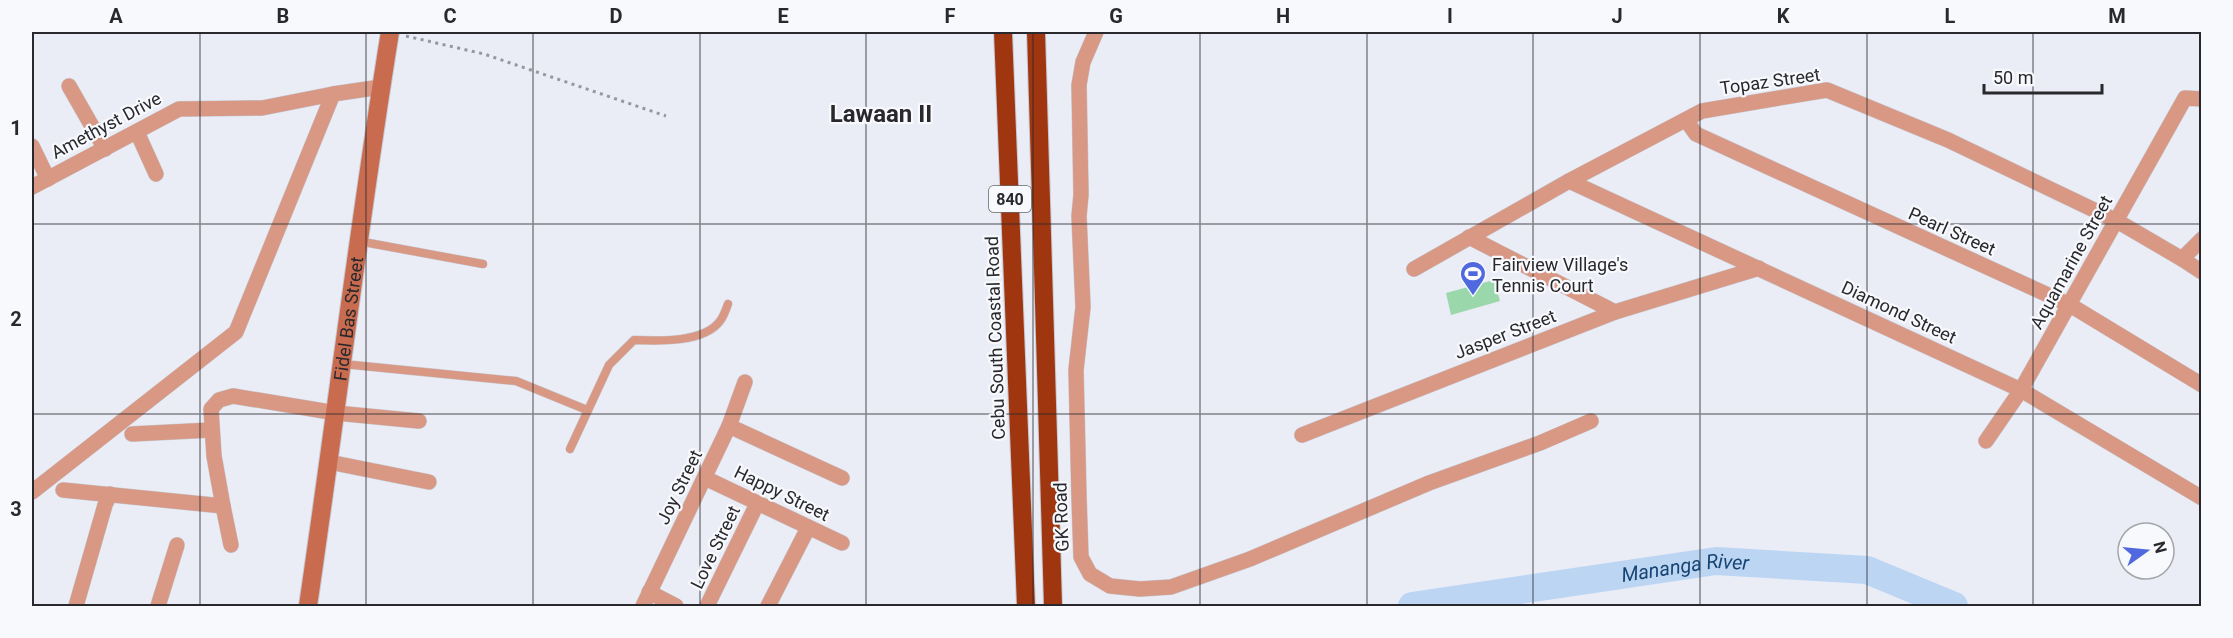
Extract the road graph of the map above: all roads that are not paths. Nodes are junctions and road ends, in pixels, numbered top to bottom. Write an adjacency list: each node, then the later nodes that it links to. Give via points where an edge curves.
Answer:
1 (388, 32): 6 (street, Fidel Bas Street)
2 (1003, 32): 64 (highway, Cebu South Coastal Road / 840)
3 (1036, 32): 65 (highway, 840)
4 (1096, 32): 36 (street, GK Road, via 1083,62 1079,85 1078,216 1083,307 1076,370 1081,558 1090,574 1110,586 1140,590 1171,587)
5 (69, 86): 12 (street)
6 (381, 87): 7 (street, Amethyst Drive); 20 (street, Fidel Bas Street)
7 (333, 94): 10 (street, Amethyst Drive, via 262,108 179,109); 48 (street, via 236,332)
8 (2202, 99): 17 (street, Aquamarine Street, via 2185,98)
9 (1686, 120): 15 (street, Topaz Street); 17 (street, Topaz Street, via 1702,111 1827,90 1948,140); 27 (street, Pearl Street, via 1696,134)
10 (137, 132): 12 (street, Amethyst Drive); 13 (street)
11 (32, 146): 14 (street)
12 (105, 149): 14 (street, Amethyst Drive)
13 (156, 174)
14 (48, 178): 16 (street, Amethyst Drive)
15 (1569, 182): 18 (street, Topaz Street); 23 (street, Diamond Street)
16 (32, 187)
17 (2117, 221): 21 (street, Topaz Street); 27 (street, Aquamarine Street)
18 (1469, 237): 24 (street, Topaz Street); 28 (street)
19 (2202, 239): 21 (street)
20 (357, 241): 22 (lane); 29 (street, Fidel Bas Street)
21 (2182, 259): 25 (street, Topaz Street)
22 (483, 264)
23 (1759, 268): 28 (street, Jasper Street); 32 (street, Diamond Street)
24 (1414, 269)
25 (2202, 272)
26 (728, 304): 33 (lane, via 720,322 709,330 685,339 634,340 609,365)
27 (2070, 305): 31 (street, Pearl Street); 32 (street, Aquamarine Street)
28 (1615, 312): 40 (street, Jasper Street)
29 (340, 364): 33 (lane, via 516,381); 34 (street, Fidel Bas Street)
30 (745, 382): 37 (street, Joy Street)
31 (2202, 385)
32 (2021, 390): 41 (street, Aquamarine Street); 50 (street, Diamond Street)
33 (587, 410): 42 (lane)
34 (336, 413): 35 (street); 38 (street, via 233,396 219,400 211,409); 43 (street, Fidel Bas Street)
35 (420, 421)
36 (1591, 421)
37 (729, 426): 44 (street, Joy Street); 45 (street)
38 (211, 430): 39 (street); 52 (street)
39 (132, 434)
40 (1302, 435)
41 (1986, 441)
42 (570, 449)
43 (329, 462): 46 (street); 60 (street, Fidel Bas Street)
44 (705, 478): 51 (street, Happy Street); 57 (street, Joy Street)
45 (842, 478)
46 (429, 482)
47 (63, 490): 49 (street)
48 (32, 492)
49 (110, 494): 52 (street); 58 (street)
50 (2202, 498)
51 (757, 504): 53 (street, Happy Street); 62 (street, Love Street)
52 (223, 506): 55 (street)
53 (808, 528): 54 (street, Happy Street); 63 (street)
54 (842, 543)
55 (231, 545)
56 (177, 546): 59 (street)
57 (646, 599): 61 (street)
58 (76, 606)
59 (158, 606)
60 (308, 606)
61 (676, 606)
62 (707, 606)
63 (768, 606)
64 (1026, 606)
65 (1053, 606)

